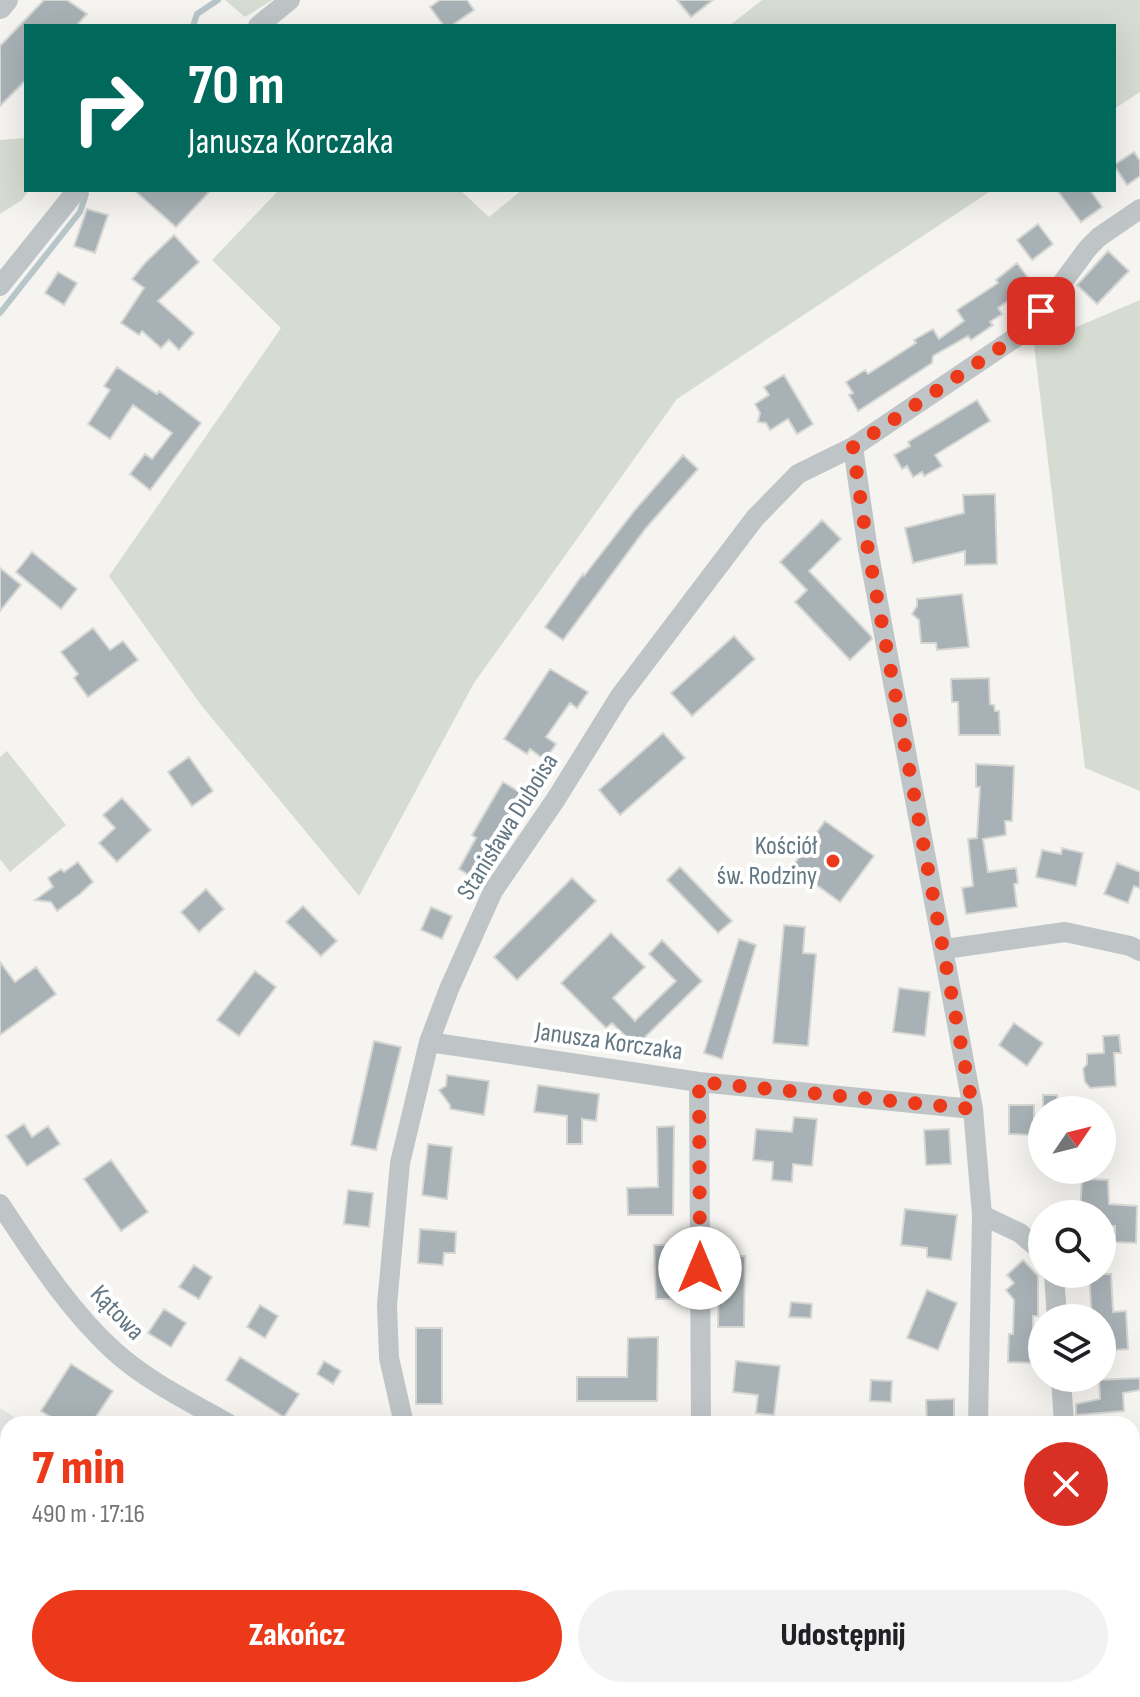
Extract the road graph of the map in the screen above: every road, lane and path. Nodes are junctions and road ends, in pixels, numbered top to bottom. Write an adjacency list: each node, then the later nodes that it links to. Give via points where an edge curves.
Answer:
1 (6, 0): 3 (street)
2 (290, 0): 4 (street)
3 (0, 7)
4 (260, 24)
5 (75, 192): 7 (street)
6 (1140, 209): 8 (street, Stanisława Duboisa, via 1088,248 1028,329)
7 (0, 286)
8 (853, 447): 9 (street); 11 (street, Stanisława Duboisa, via 798,474 755,518 620,696 493,891)
9 (945, 949): 10 (street, via 1065,932); 13 (street)
10 (1140, 951)
11 (429, 1042): 12 (street, Janusza Korczaka); 19 (street, Stanisława Duboisa, via 400,1163 387,1305 389,1358)
12 (699, 1082): 13 (street, Janusza Korczaka); 20 (street)
13 (973, 1109): 15 (street)
14 (0, 1204): 18 (street, Kątowa, via 84,1322 152,1380)
15 (982, 1215): 16 (street); 21 (street)
16 (1028, 1240)
17 (1062, 1392): 22 (street)
18 (215, 1416)
19 (402, 1416)
20 (701, 1416)
21 (978, 1416)
22 (1063, 1416)

